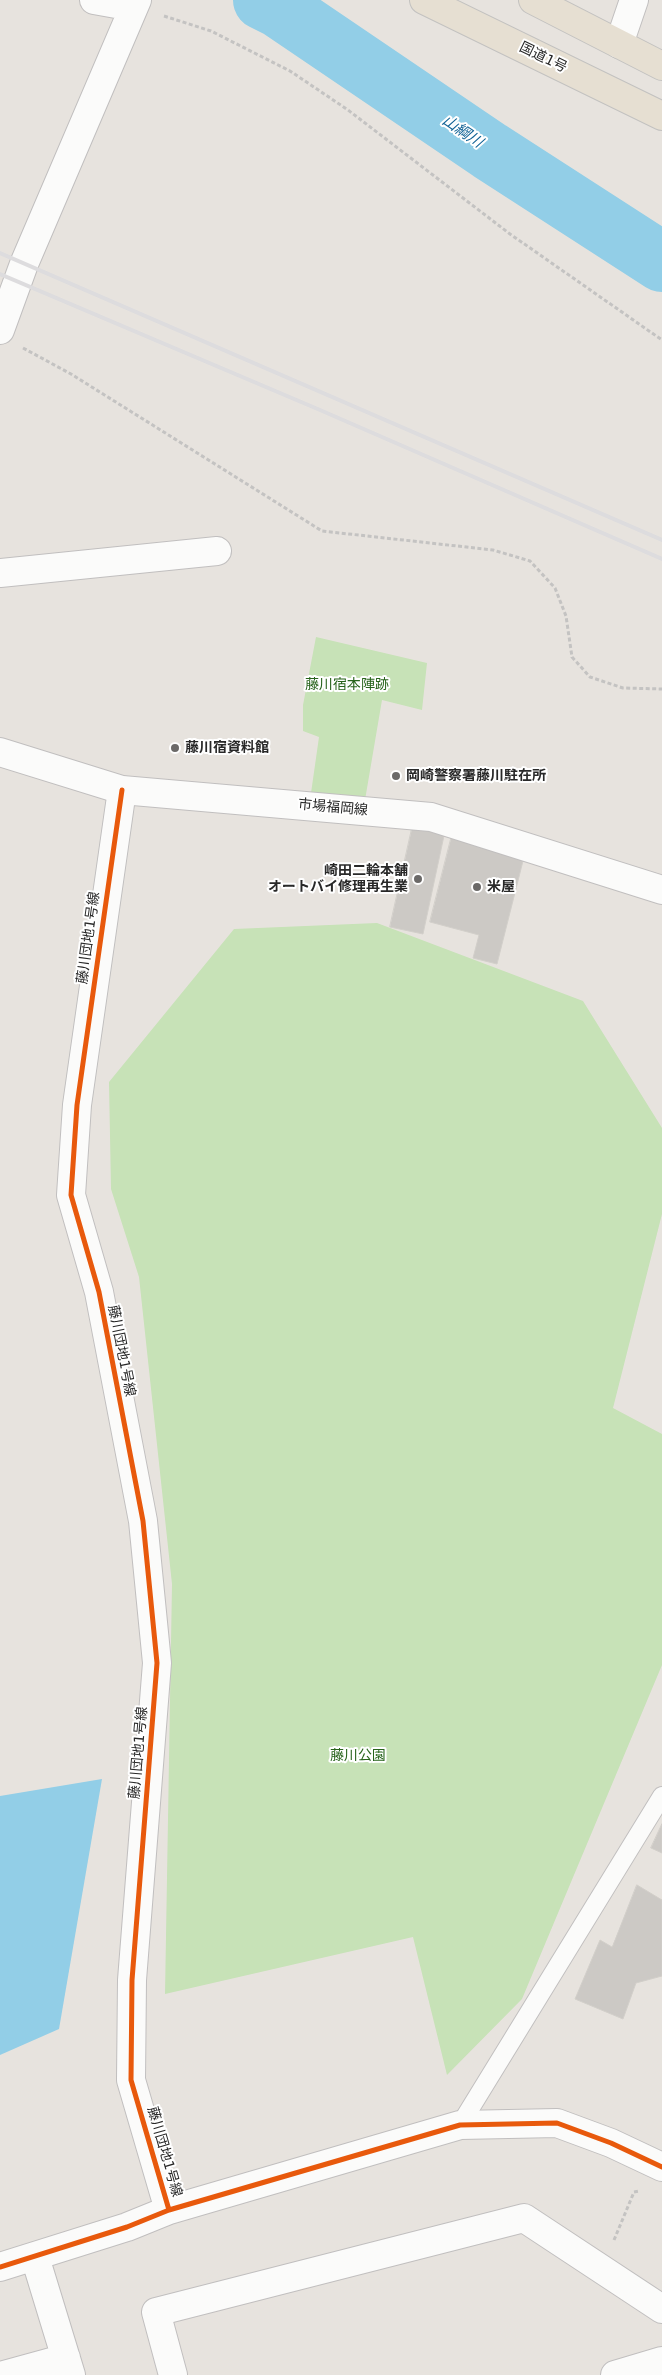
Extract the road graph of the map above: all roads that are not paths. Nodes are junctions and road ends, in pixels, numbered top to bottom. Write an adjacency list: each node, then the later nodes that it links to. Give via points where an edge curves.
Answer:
1 (94, 0): 5 (street)
2 (424, 0): 8 (highway, 国道1号)
3 (533, 0): 6 (highway)
4 (634, 0): 6 (street)
5 (128, 2): 9 (street, via 24,264)
6 (619, 44): 7 (highway)
7 (662, 66)
8 (662, 116)
9 (8, 337)
10 (217, 551): 11 (street)
11 (0, 572)
12 (0, 752): 13 (street, 市場福岡線)
13 (122, 790): 14 (street, 市場福岡線, via 431,817); 18 (street, 藤川団地1号線, via 77,1106 71,1195 99,1292 143,1521 157,1663 132,1980 131,2080)
14 (662, 890)
15 (662, 1796): 16 (lane)
16 (460, 2125): 17 (street, 藤川団地1号線, via 557,2123 612,2143); 18 (street, 藤川団地1号線)
17 (662, 2167)
18 (169, 2210): 19 (street, via 127,2228)
19 (35, 2257): 20 (street); 23 (street)
20 (0, 2267)
21 (662, 2309): 25 (street, via 524,2218 156,2312)
22 (662, 2361): 26 (street)
23 (68, 2366): 24 (street)
24 (4, 2375)
25 (173, 2375)
26 (615, 2375)

